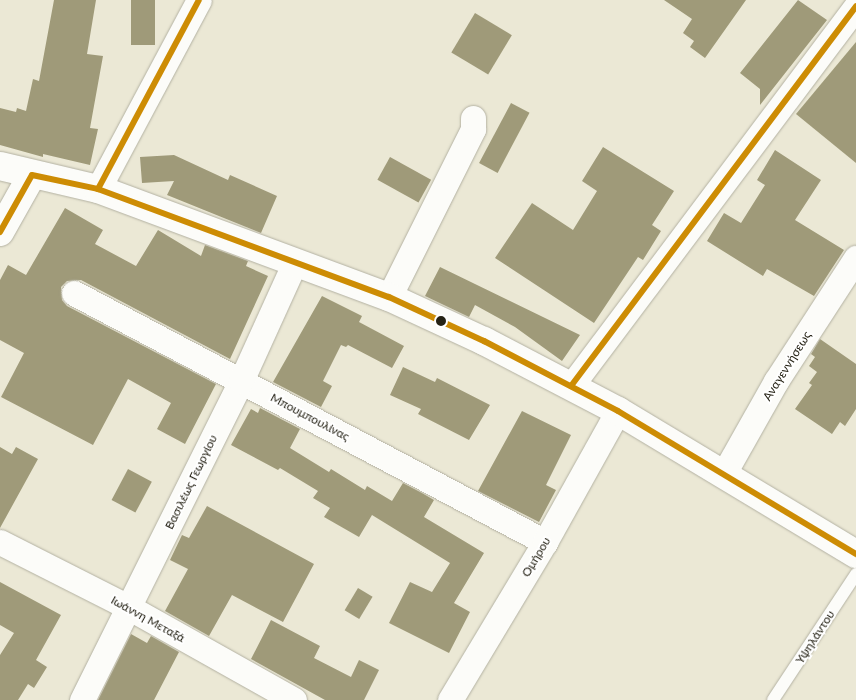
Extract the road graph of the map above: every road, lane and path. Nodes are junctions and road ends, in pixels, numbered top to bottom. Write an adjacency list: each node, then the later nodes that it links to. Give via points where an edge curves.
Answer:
1 (199, 0): 6 (street)
2 (856, 6): 13 (street)
3 (473, 118): 11 (street, via 473,129)
4 (0, 166): 5 (street)
5 (32, 175): 6 (street); 7 (street)
6 (98, 189): 9 (street)
7 (0, 232)
8 (856, 258): 15 (street, Αναγεννήσεως, via 776,381)
9 (295, 262): 11 (street); 12 (street, Βασιλέως Γεωργίου)
10 (74, 293): 12 (street, Μπουμπουλίνας)
11 (389, 297): 13 (street)
12 (240, 381): 17 (street, Μπουμπουλίνας); 20 (street, Βασιλέως Γεωργίου)
13 (571, 386): 14 (street)
14 (618, 411): 15 (street); 17 (street, Ομήρου)
15 (723, 475): 18 (street)
16 (0, 542): 20 (street, Ιωάννη Μεταξά)
17 (545, 542): 23 (street, Ομήρου)
18 (856, 554)
19 (856, 574): 24 (lane, Υψηλάντου)
20 (130, 608): 21 (street, Βασιλέως Γεωργίου); 22 (street, Ιωάννη Μεταξά)
21 (82, 700)
22 (294, 700)
23 (450, 700)
24 (773, 700)

